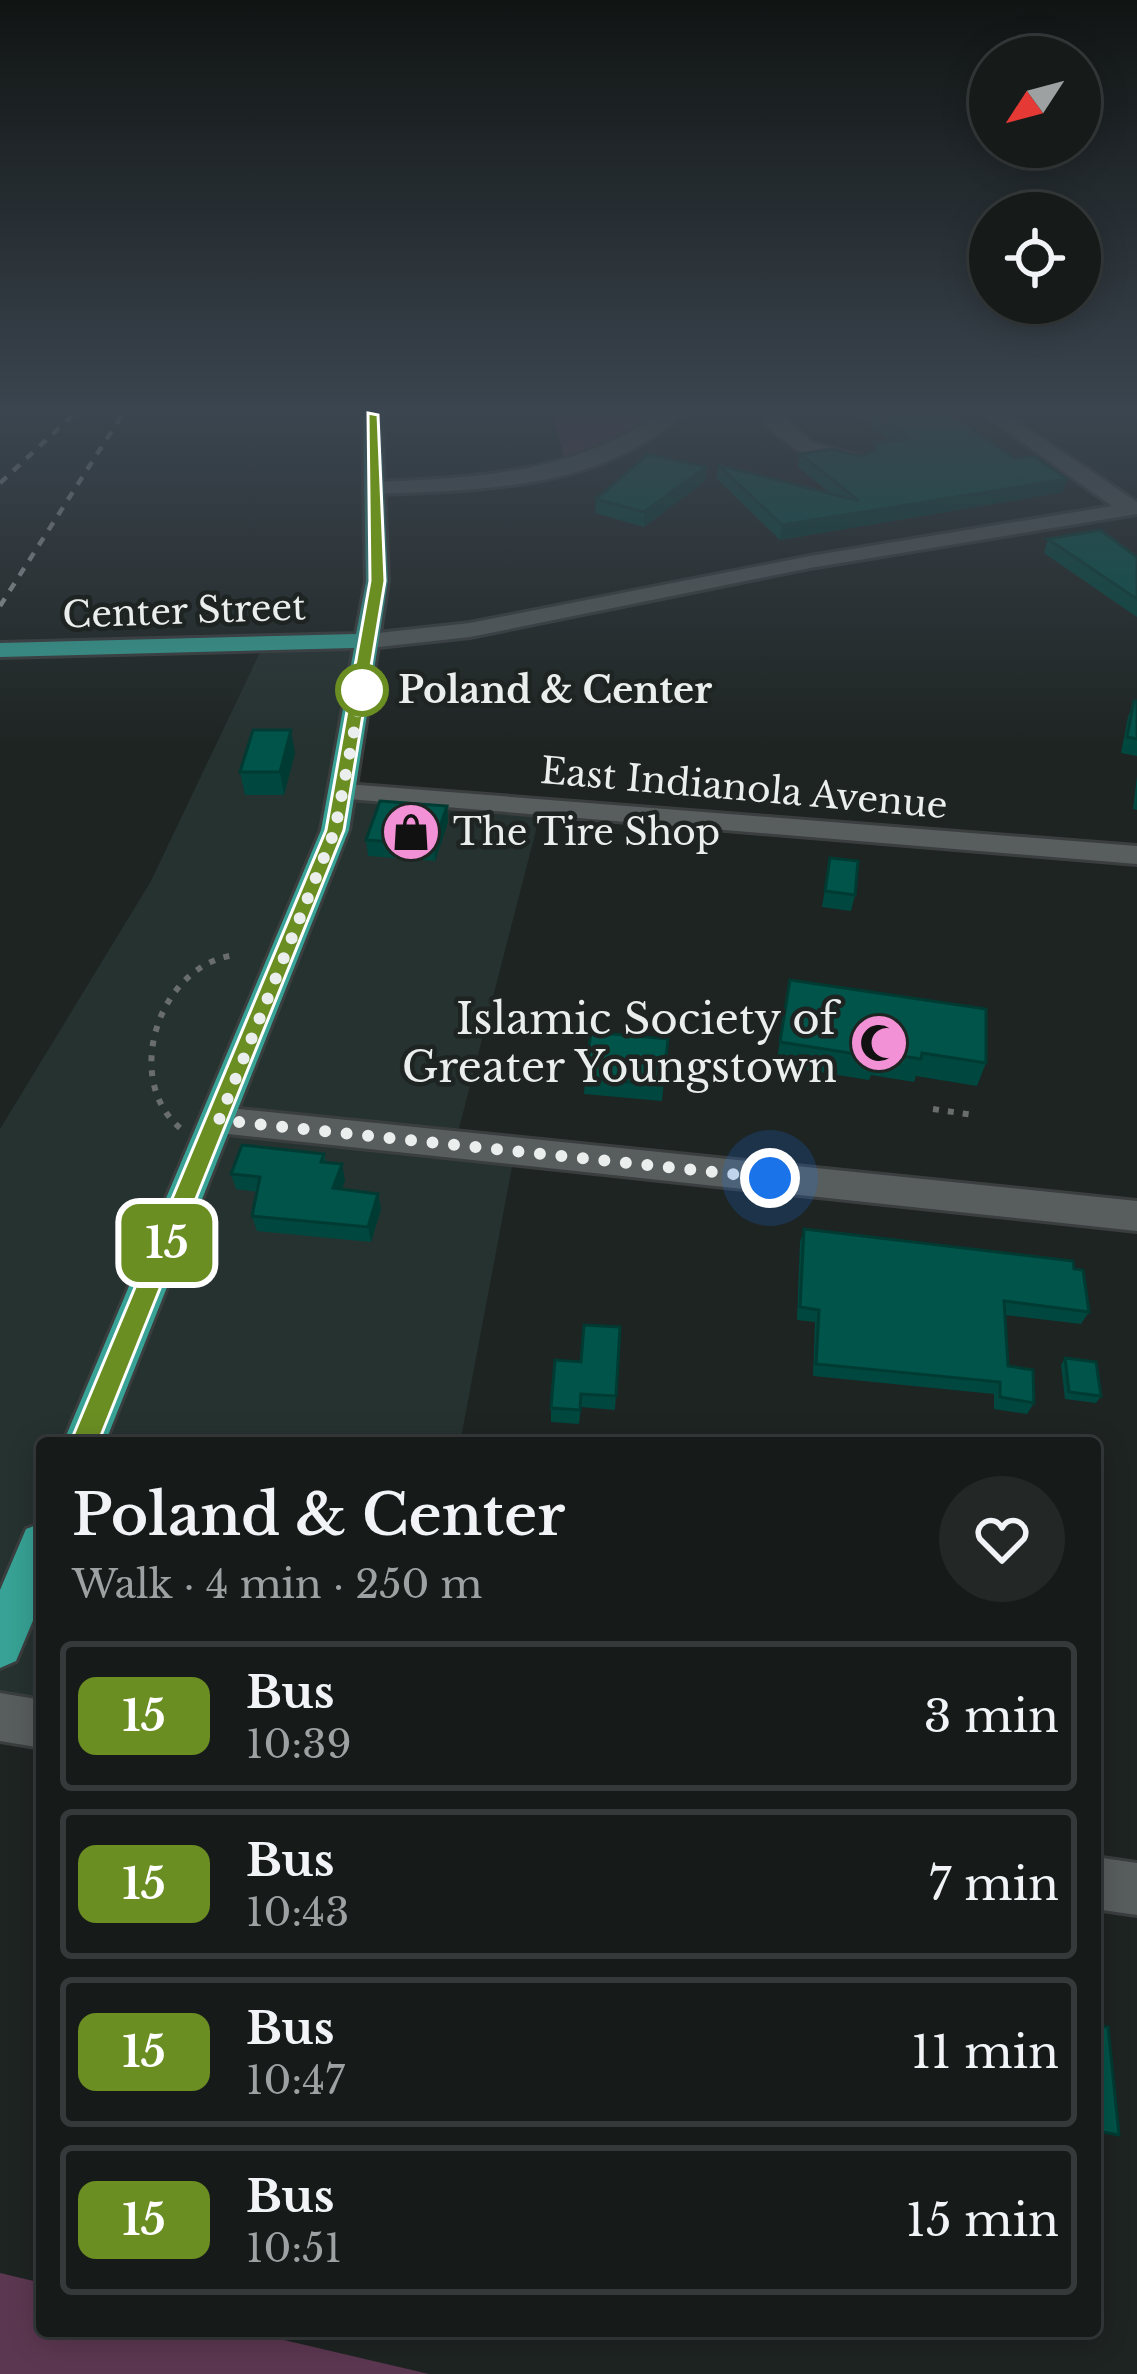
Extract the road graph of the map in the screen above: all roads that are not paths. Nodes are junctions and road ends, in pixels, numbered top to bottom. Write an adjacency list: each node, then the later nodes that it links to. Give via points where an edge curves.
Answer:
1 (377, 526): 3 (main road)
2 (1030, 526): 3 (street, via 470,630)
3 (369, 641): 4 (main road, Center Street); 5 (main road)
4 (0, 650)
5 (346, 792): 6 (street, East Indianola Avenue); 7 (main road)
6 (1137, 855)
7 (214, 1132): 8 (street); 9 (main road)
8 (1137, 1216)
9 (87, 1437)
10 (36, 1558): 11 (main road)
11 (0, 1645)
12 (0, 1717): 13 (street)
13 (36, 1723)
14 (1101, 1883): 15 (street)
15 (1137, 1889)

